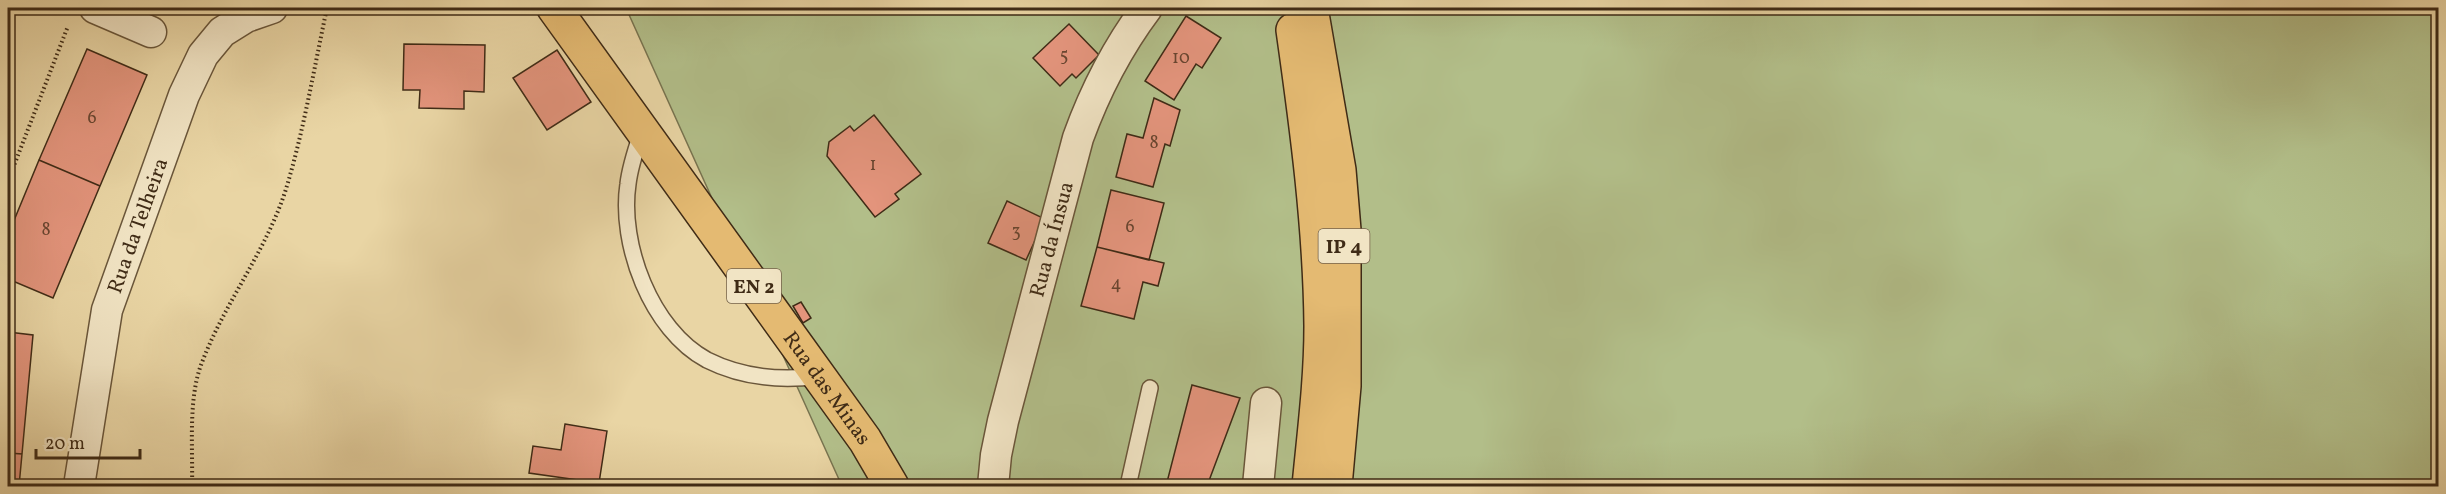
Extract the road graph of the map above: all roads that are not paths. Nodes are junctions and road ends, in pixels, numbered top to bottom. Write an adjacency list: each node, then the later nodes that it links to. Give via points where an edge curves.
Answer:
1 (272, 8): 12 (street, Rua da Telheira, via 246,17 222,32 203,55 184,95 107,310)
2 (554, 8): 8 (main road, Rua das Minas / EN 2)
3 (1147, 8): 14 (street, Rua da Ínsua, via 1109,66 1078,138 1003,421)
4 (1289, 8): 17 (main road, IP 4, via 1318,235 1321,328)
5 (1311, 8): 18 (main road, IP 4, via 1339,170 1344,230 1344,386)
6 (82, 13): 7 (street)
7 (151, 32)
8 (642, 131): 9 (main road, Rua das Minas / EN 2); 9 (lane, via 627,186 628,236 640,277 664,319 699,354 735,370 790,380)
9 (819, 376): 13 (main road, Rua das Minas / EN 2)
10 (1150, 388): 15 (lane)
11 (1266, 404): 16 (street)
12 (79, 486)
13 (892, 486)
14 (993, 486)
15 (1128, 486)
16 (1258, 486)
17 (1309, 486)
18 (1335, 486)

